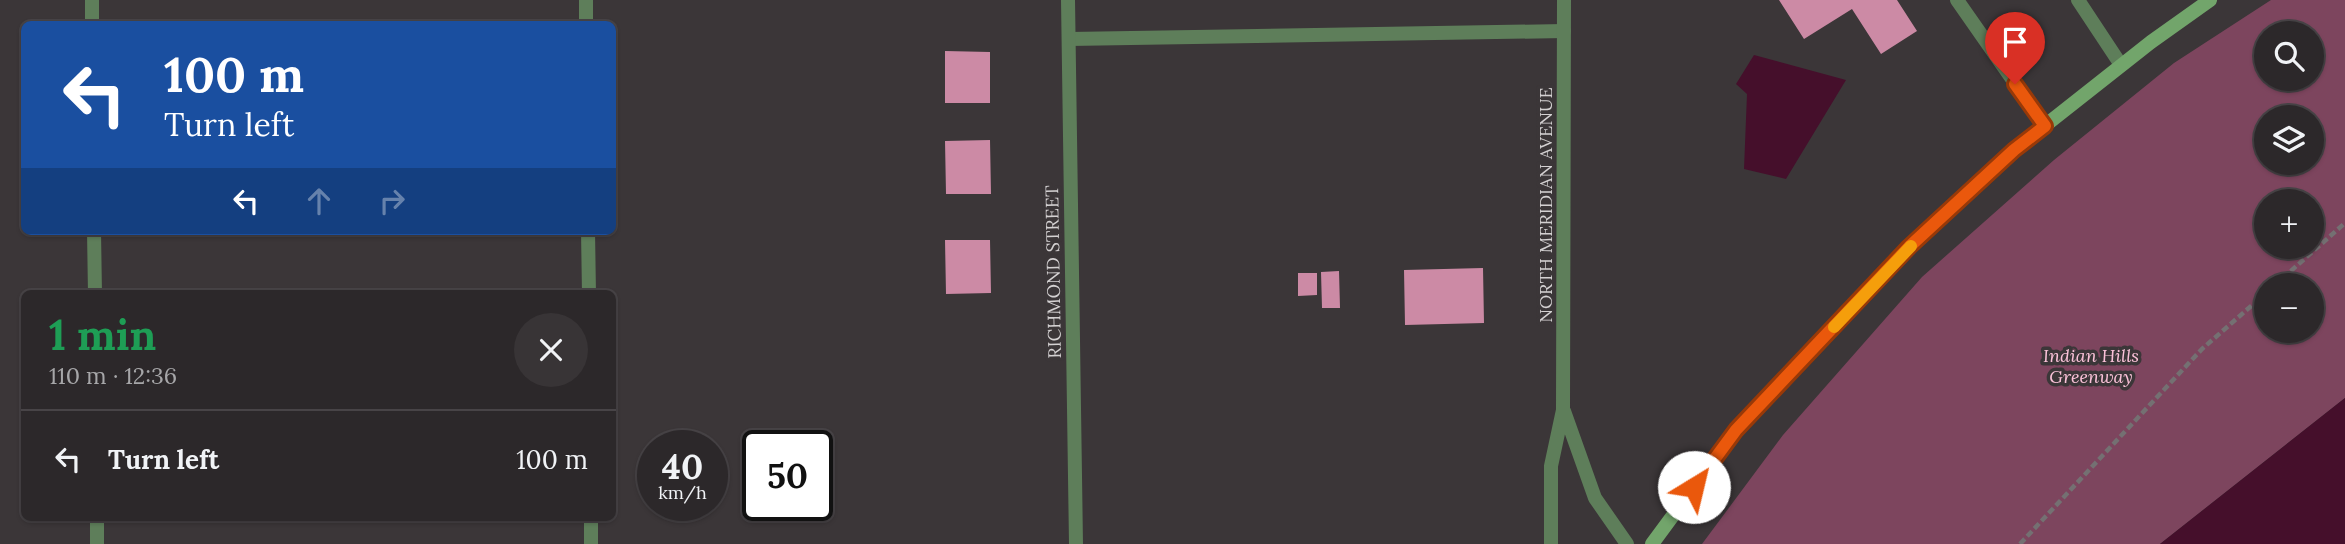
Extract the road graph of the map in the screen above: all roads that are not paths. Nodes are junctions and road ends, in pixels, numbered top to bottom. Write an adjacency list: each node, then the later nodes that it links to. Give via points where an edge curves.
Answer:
1 (92, 0): 8 (street)
2 (586, 0): 9 (street)
3 (1068, 0): 11 (street, RICHMOND STREET)
4 (1564, 0): 10 (street, NORTH MERIDIAN AVENUE)
5 (1957, 0): 13 (street)
6 (2078, 0): 12 (street)
7 (2210, 0): 12 (main road)
8 (92, 21)
9 (586, 21)
10 (1564, 32): 11 (street); 18 (street, NORTH MERIDIAN AVENUE)
11 (1069, 38): 23 (street, RICHMOND STREET)
12 (2121, 65): 13 (main road)
13 (2045, 126): 26 (main road, via 1909,247 1736,430)
14 (94, 235): 16 (street)
15 (588, 235): 17 (street)
16 (95, 290)
17 (589, 290)
18 (1563, 410): 24 (street, NORTH MERIDIAN AVENUE, via 1551,466); 25 (street, NORTH MERIDIAN AVENUE, via 1595,498)
19 (97, 521): 21 (street)
20 (591, 521): 22 (street)
21 (97, 544)
22 (591, 544)
23 (1076, 544)
24 (1550, 544)
25 (1627, 544)
26 (1652, 544)

